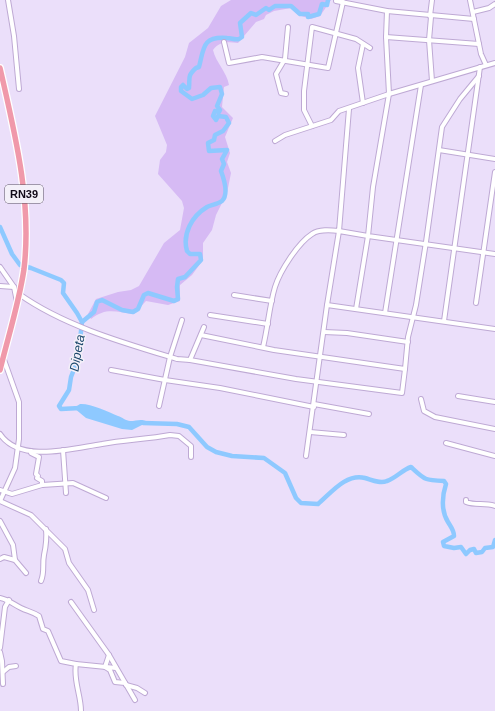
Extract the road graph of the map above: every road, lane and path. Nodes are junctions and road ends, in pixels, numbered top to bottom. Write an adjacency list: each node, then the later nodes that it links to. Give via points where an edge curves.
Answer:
1 (8, 0): 28 (street)
2 (432, 0): 9 (street)
3 (470, 0): 8 (street)
4 (336, 1): 5 (street)
5 (343, 2): 7 (street); 12 (street)
6 (495, 2): 8 (street, via 489,8)
7 (387, 12): 9 (street); 13 (street)
8 (473, 12): 10 (street)
9 (430, 16): 10 (street); 14 (street)
10 (474, 19): 17 (street)
11 (288, 27): 19 (street)
12 (336, 33): 16 (street); 22 (street, via 328,68); 22 (street, via 312,28)
13 (386, 37): 14 (street); 30 (street)
14 (429, 40): 17 (street); 26 (street)
15 (224, 42): 19 (street, via 229,63 262,57)
16 (363, 44): 18 (street); 31 (street, via 358,68)
17 (479, 44): 21 (street)
18 (370, 48)
19 (285, 60): 22 (street); 29 (street, via 276,74 281,93)
20 (495, 63): 21 (street)
21 (486, 65): 23 (street)
22 (308, 66): 33 (street, via 304,110)
23 (480, 67): 25 (street); 26 (street)
24 (0, 68): 49 (highway, RN39, via 21,175 26,228)
25 (479, 76): 35 (street, via 442,127); 36 (street)
26 (432, 81): 27 (street)
27 (421, 85): 30 (street); 41 (street)
28 (19, 89)
29 (286, 94)
30 (389, 94): 31 (street); 40 (street)
31 (363, 103): 32 (street)
32 (349, 108): 33 (street, via 339,111 331,120); 39 (street)
33 (312, 126): 34 (street)
34 (275, 141)
35 (439, 150): 36 (street); 42 (street)
36 (469, 155): 37 (street); 43 (street)
37 (495, 159)
38 (495, 172): 44 (street)
39 (339, 231): 40 (street); 51 (street, via 323,230 305,239 290,258 277,282); 54 (street)
40 (368, 236): 41 (street); 55 (street)
41 (396, 239): 42 (street); 56 (street)
42 (426, 244): 43 (street); 58 (street)
43 (454, 248): 44 (street); 60 (street)
44 (484, 252): 45 (street); 53 (street)
45 (495, 254)
46 (0, 267): 48 (street)
47 (0, 286): 48 (street)
48 (14, 287): 52 (street)
49 (19, 294): 52 (highway, RN39); 70 (street, via 76,325)
50 (234, 295): 51 (street)
51 (272, 301): 61 (street)
52 (17, 302): 69 (highway, RN39)
53 (476, 303)
54 (327, 305): 55 (street); 64 (street)
55 (356, 309): 56 (street)
56 (385, 313): 58 (street)
57 (210, 315): 61 (street)
58 (413, 318): 60 (street); 66 (street)
59 (182, 320): 70 (street)
60 (444, 321): 63 (street)
61 (268, 324): 67 (street)
62 (204, 327): 65 (street)
63 (495, 329)
64 (324, 332): 66 (street); 68 (street)
65 (201, 335): 67 (street); 71 (street)
66 (408, 342): 72 (street)
67 (263, 347): 68 (street)
68 (320, 355): 72 (street); 76 (street)
69 (3, 357): 73 (highway, RN39); 88 (street, via 19,402)
70 (170, 357): 71 (street); 75 (street)
71 (190, 360): 76 (street)
72 (405, 369): 76 (street, via 402,393)
73 (0, 370)
74 (111, 370): 75 (street)
75 (165, 380): 80 (street); 81 (street)
76 (317, 381): 81 (street)
77 (458, 396): 79 (street)
78 (421, 399): 83 (street, via 424,411 435,417)
79 (495, 402)
80 (159, 406)
81 (314, 406): 82 (street); 84 (street)
82 (369, 414)
83 (495, 429)
84 (310, 432): 86 (street); 91 (street)
85 (0, 434): 88 (street)
86 (344, 435)
87 (446, 443): 92 (street)
88 (18, 449): 90 (street); 97 (street, via 15,468)
89 (62, 450): 90 (street); 93 (street, via 170,435 179,436 191,446); 94 (street)
90 (31, 451): 95 (street, via 39,457 36,474)
91 (306, 456)
92 (495, 456)
93 (191, 457)
94 (64, 483): 95 (street); 98 (street); 99 (street, via 72,483)
95 (42, 485): 97 (street, via 12,494)
96 (0, 490): 97 (street)
97 (5, 492): 101 (street)
98 (66, 494)
99 (106, 498)
100 (466, 500): 102 (street, via 474,505 485,503)
101 (0, 501): 104 (street, via 31,515)
102 (495, 506)
103 (0, 522): 106 (street, via 13,545)
104 (46, 529): 108 (street, via 47,549); 112 (street, via 65,549 69,563 91,595)
105 (0, 559): 106 (street, via 4,556)
106 (15, 560): 107 (street)
107 (26, 573)
108 (40, 581)
109 (0, 598): 110 (street)
110 (9, 600): 113 (street, via 5,607); 115 (street, via 39,616 43,629 48,631 61,661)
111 (71, 602): 114 (street)
112 (94, 610)
113 (1, 650): 119 (street)
114 (109, 655): 117 (street); 118 (street)
115 (76, 664): 117 (street); 124 (street, via 74,676)
116 (16, 666): 119 (street, via 9,667)
117 (105, 667): 118 (street); 121 (street, via 110,670 115,682)
118 (116, 668): 121 (street)
119 (2, 673): 120 (street)
120 (3, 684)
121 (126, 684): 122 (street); 123 (street)
122 (145, 693)
123 (135, 700)
124 (81, 711)

